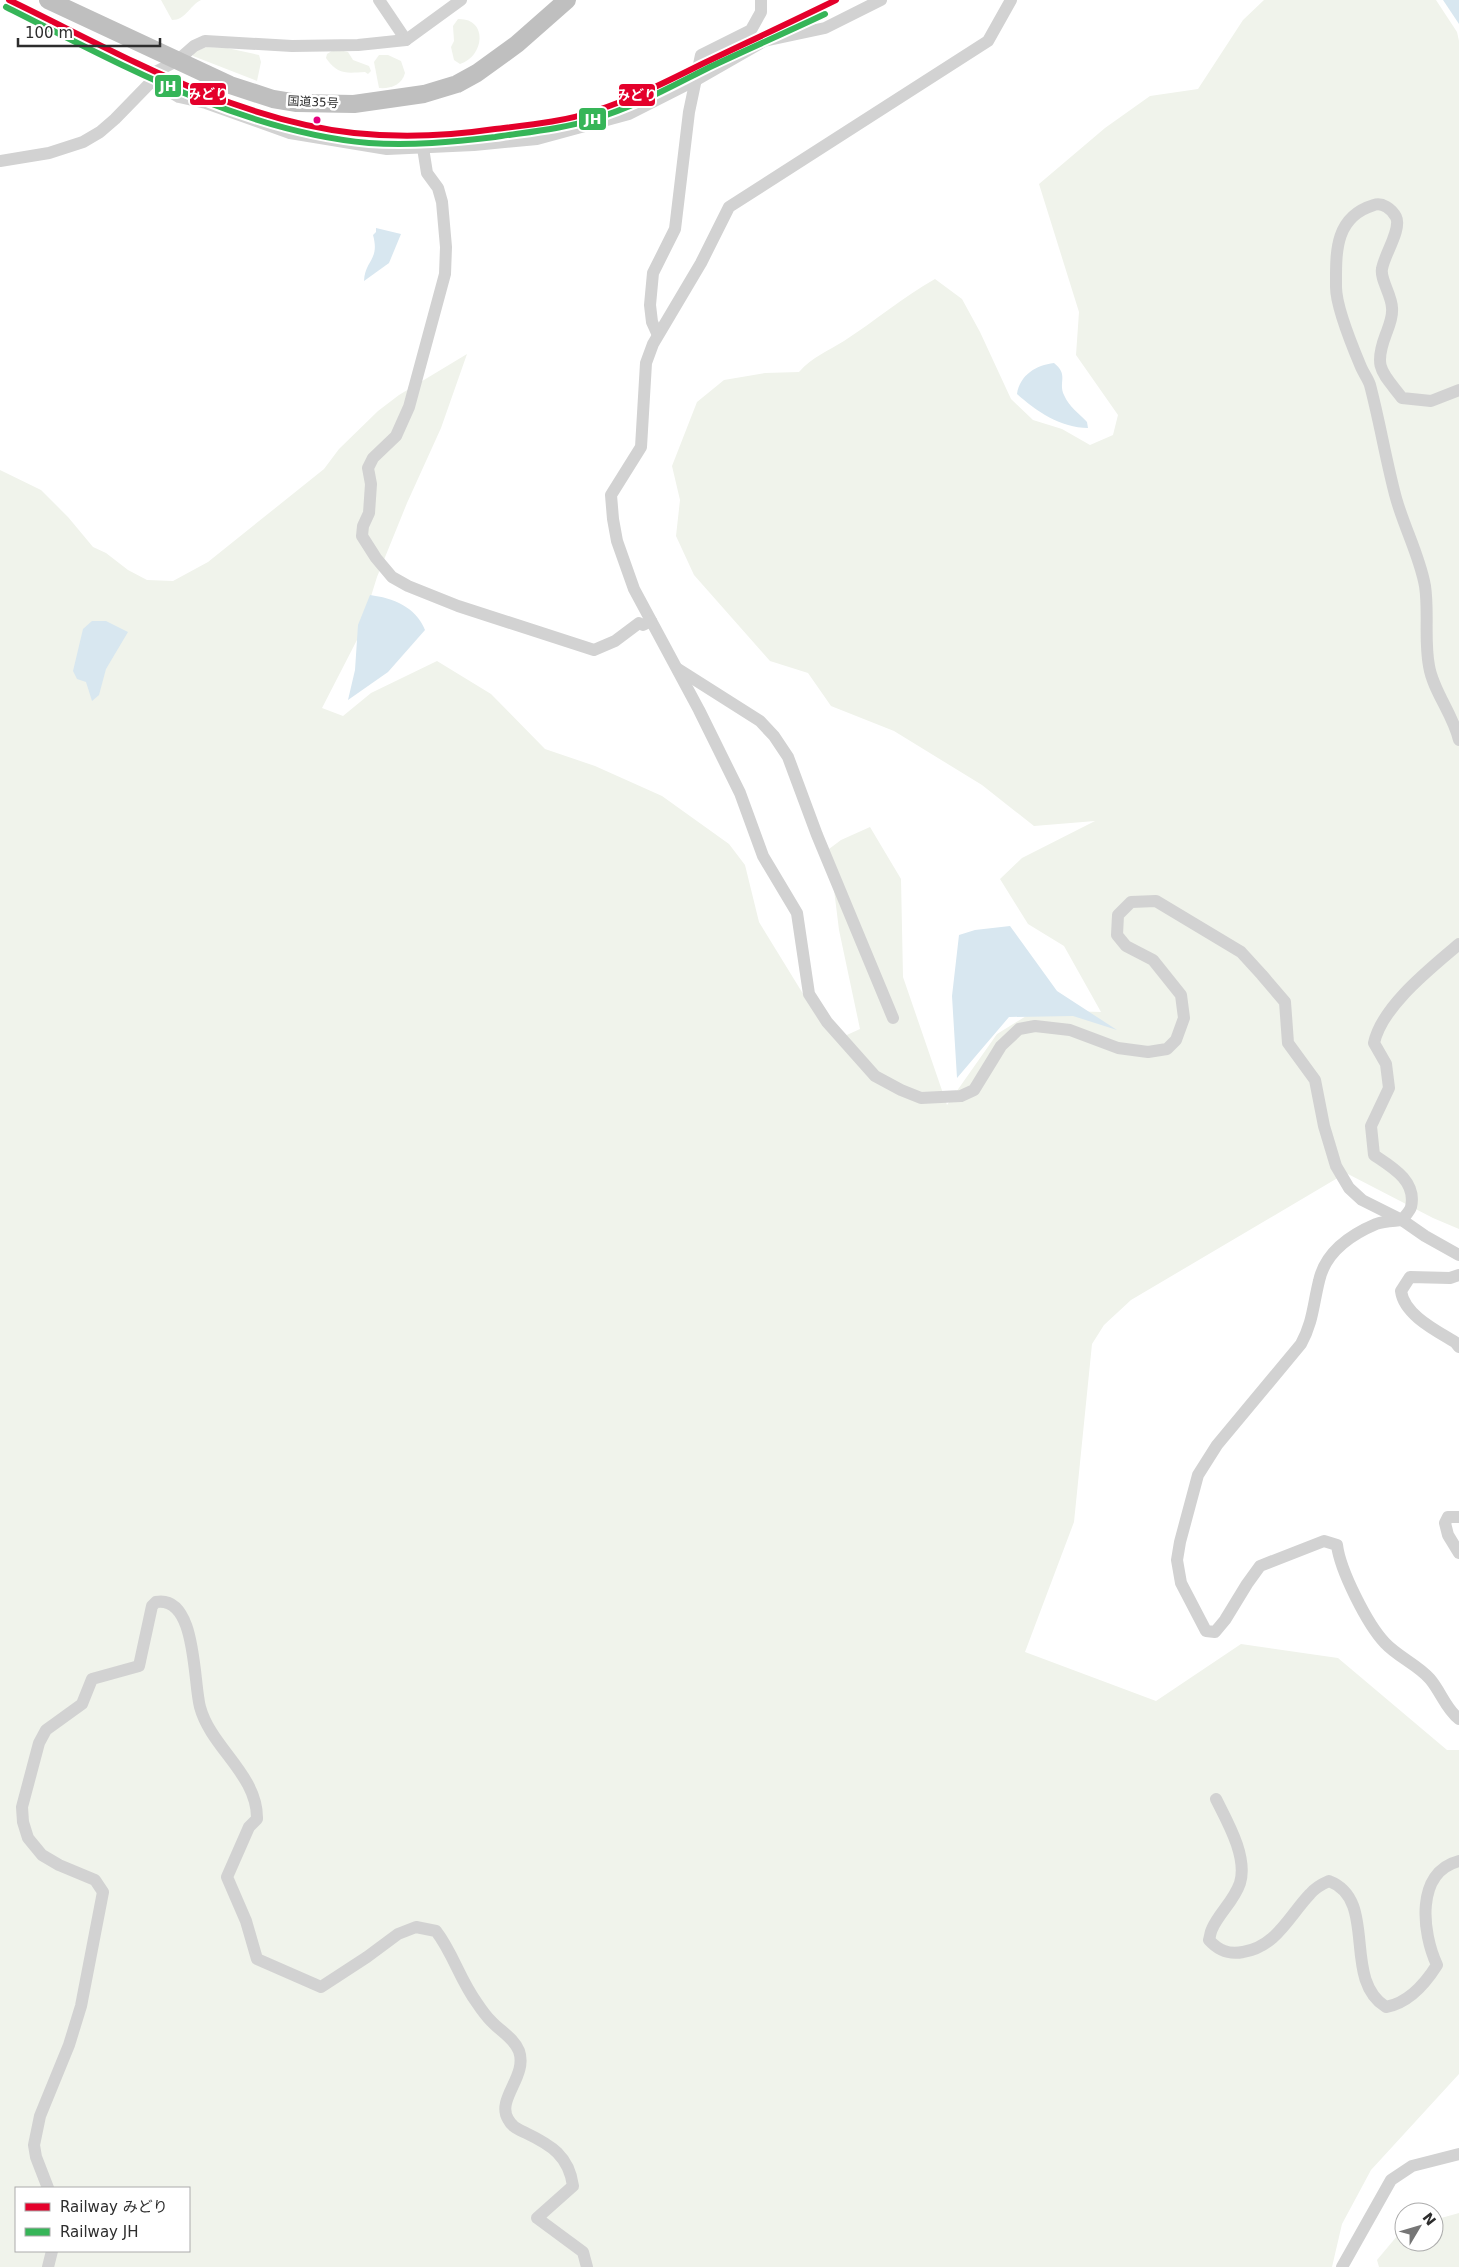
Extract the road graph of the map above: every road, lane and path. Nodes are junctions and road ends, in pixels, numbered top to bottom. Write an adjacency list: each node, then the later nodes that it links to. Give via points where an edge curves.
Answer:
1 (48, 0): 9 (highway, 国道35号)
2 (379, 0): 8 (street)
3 (461, 0): 8 (street)
4 (761, 0): 10 (street, via 761,12 751,30 701,55)
5 (881, 0): 10 (street, via 825,28 764,41)
6 (1011, 0): 14 (street, via 988,41 729,207 701,263)
7 (566, 1): 9 (highway, 国道35号, via 517,44 477,73 457,84 399,98 354,104 297,103 230,85)
8 (406, 40): 9 (street, via 292,46 205,41)
9 (177, 61): 11 (street, via 157,72)
10 (696, 80): 12 (street, via 629,114 537,139); 14 (street, via 675,229 653,273 650,305 652,322)
11 (152, 81): 12 (street, via 179,97 206,103 290,133 387,149); 13 (street, via 115,119 82,142 49,153)
12 (423, 148): 16 (street, via 426,173 438,188 442,202 445,274 409,407 396,436 377,453 368,468 371,484 369,513 362,536 392,577 408,586 458,606 594,650 615,641 639,623 643,625)
13 (0, 161)
14 (658, 333): 16 (street, via 646,363 641,447 611,495 617,541 634,589)
15 (1459, 390): 18 (street, via 1431,400 1402,398 1383,372 1378,361 1392,308 1381,272 1398,228 1397,218 1387,207 1377,204 1361,209 1347,220 1338,243 1336,291 1347,329 1369,381 1396,498 1424,584 1429,666)
16 (651, 621): 17 (street)
17 (676, 668): 20 (street, via 760,721 788,757); 21 (street, via 740,794 763,856 797,913 809,994 827,1022 875,1076 921,1098 960,1096 974,1090 1000,1046 1019,1029 1035,1026 1070,1030 1118,1048 1148,1052 1166,1049 1180,1034 1184,1018 1181,995 1153,960 1126,946 1117,935 1118,915 1131,902 1156,901 1241,952 1285,1002 1288,1043 1315,1080 1336,1166 1349,1188 1362,1200)
18 (1459, 740)
19 (1459, 944): 21 (street, via 1405,992 1376,1030 1374,1043 1386,1064 1389,1088 1371,1126 1374,1155 1396,1170 1410,1186 1411,1207)
20 (893, 1018)
21 (1402, 1220): 22 (street); 27 (street, via 1377,1224 1346,1240 1328,1259 1319,1279 1310,1327 1301,1344 1217,1445 1198,1475 1177,1560 1181,1583 1196,1616 1206,1631 1215,1632 1260,1566 1324,1541 1336,1545 1365,1615 1385,1644 1430,1679 1453,1715)
22 (1459, 1255)
23 (1459, 1275): 24 (street, via 1450,1278 1410,1277 1401,1291 1418,1320)
24 (1459, 1347)
25 (1459, 1517): 26 (street, via 1448,1517 1445,1524)
26 (1459, 1552)
27 (1459, 1719)
28 (1216, 1799): 29 (street, via 1238,1849 1241,1881 1208,1940 1218,1950 1253,1951 1279,1933 1310,1892 1329,1881 1338,1884 1352,1902 1368,1988 1386,2006 1399,2004 1428,1980 1437,1964 1428,1937 1428,1892 1434,1878)
29 (1459, 1861)
30 (1459, 2154): 35 (street, via 1412,2166 1391,2180)
31 (48, 2187): 34 (street, via 34,2145 40,2116 81,2006 103,1892 95,1880 42,1855 28,1838 22,1822 22,1807 38,1742 46,1730 82,1704 92,1678 139,1666 152,1606 164,1600 173,1604 185,1620 192,1643 201,1710 247,1783 254,1800 257,1819 249,1827 227,1877 246,1921 257,1959 320,1987 398,1934 416,1927 436,1931 449,1947 476,2002 519,2050 520,2070 506,2102 505,2113 512,2126 558,2152 571,2172 572,2186 537,2218 583,2252)
32 (52, 2252): 33 (street)
33 (48, 2267)
34 (587, 2267)
35 (1342, 2267)

